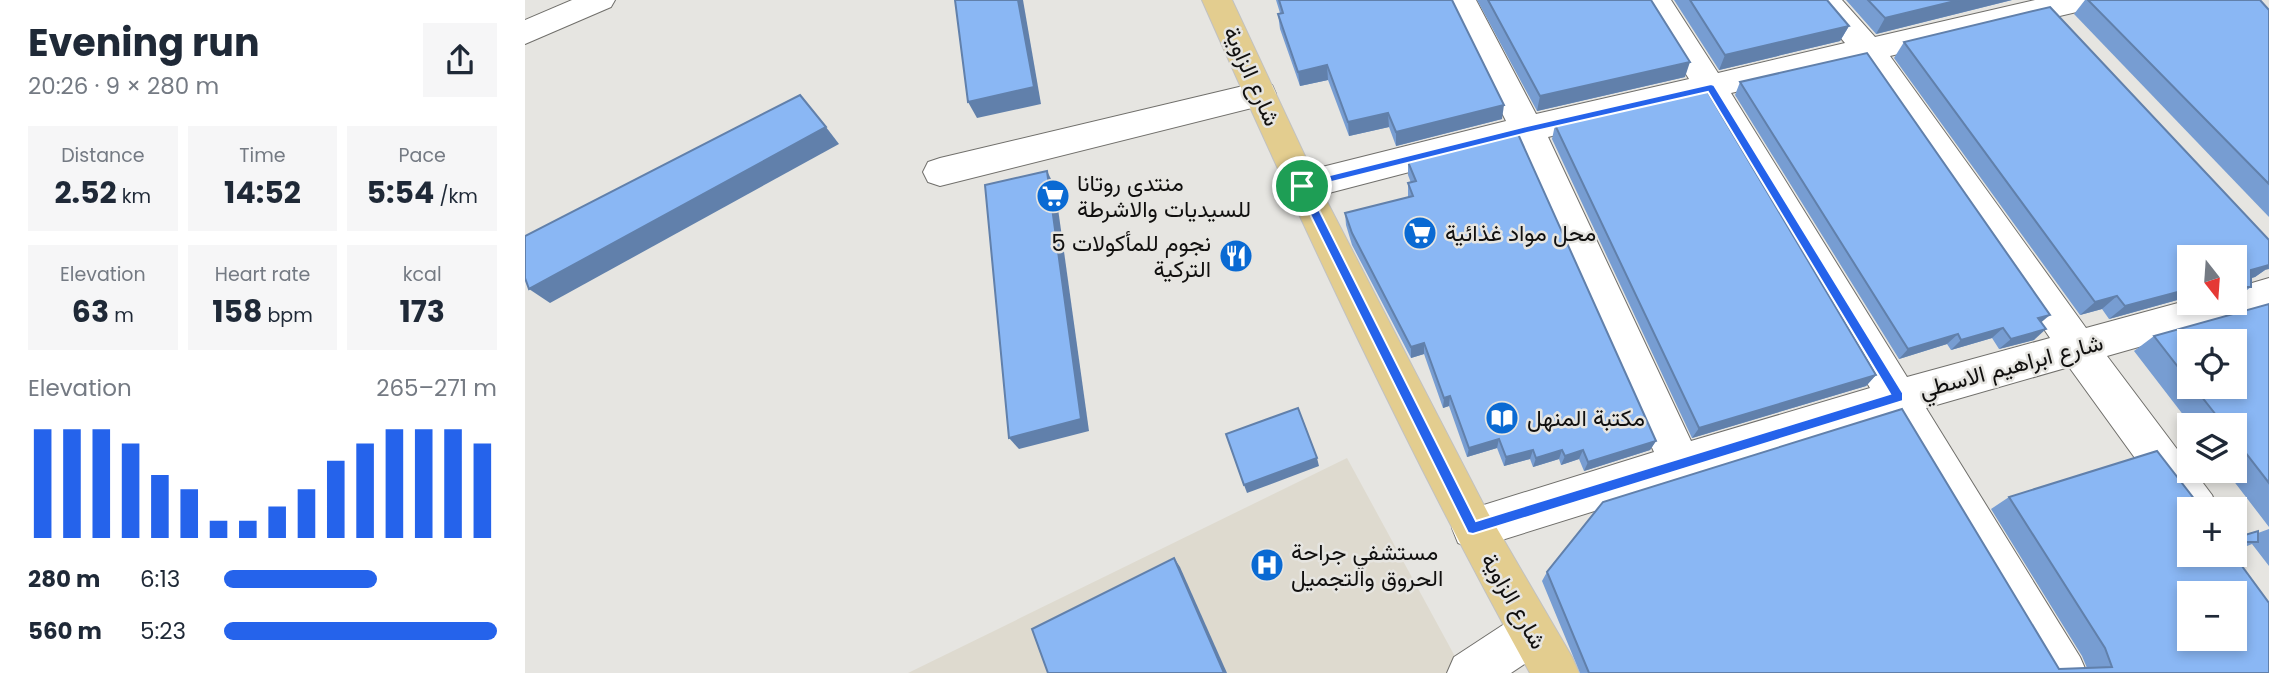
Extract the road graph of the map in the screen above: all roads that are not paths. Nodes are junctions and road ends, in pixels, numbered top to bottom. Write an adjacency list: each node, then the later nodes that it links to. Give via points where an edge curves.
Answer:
1 (600, 0): 8 (street)
2 (1217, 0): 12 (main road, شارع الزاوية)
3 (1461, 0): 13 (street)
4 (1655, 0): 11 (street)
5 (1824, 0): 10 (street)
6 (2081, 0): 7 (street)
7 (2042, 4): 9 (street); 10 (street)
8 (525, 33)
9 (2074, 38)
10 (1870, 51): 11 (street); 17 (street)
11 (1711, 88): 13 (street); 18 (street)
12 (1260, 94): 14 (street); 15 (main road, شارع الزاوية)
13 (1527, 130): 15 (street); 19 (street)
14 (940, 172)
15 (1302, 186): 21 (main road, شارع الزاوية)
16 (2269, 294): 17 (street, شارع ابراهيم الاسطي)
17 (2078, 348): 18 (street, شارع ابراهيم الاسطي); 20 (street)
18 (1899, 397): 19 (street, شارع ابراهيم الاسطي); 25 (street)
19 (1680, 463): 21 (street, شارع ابراهيم الاسطي)
20 (2188, 497)
21 (1473, 528): 22 (main road, شارع الزاوية)
22 (1531, 633): 23 (street); 24 (main road, شارع الزاوية)
23 (1470, 673)
24 (1556, 673)
25 (2064, 673)

